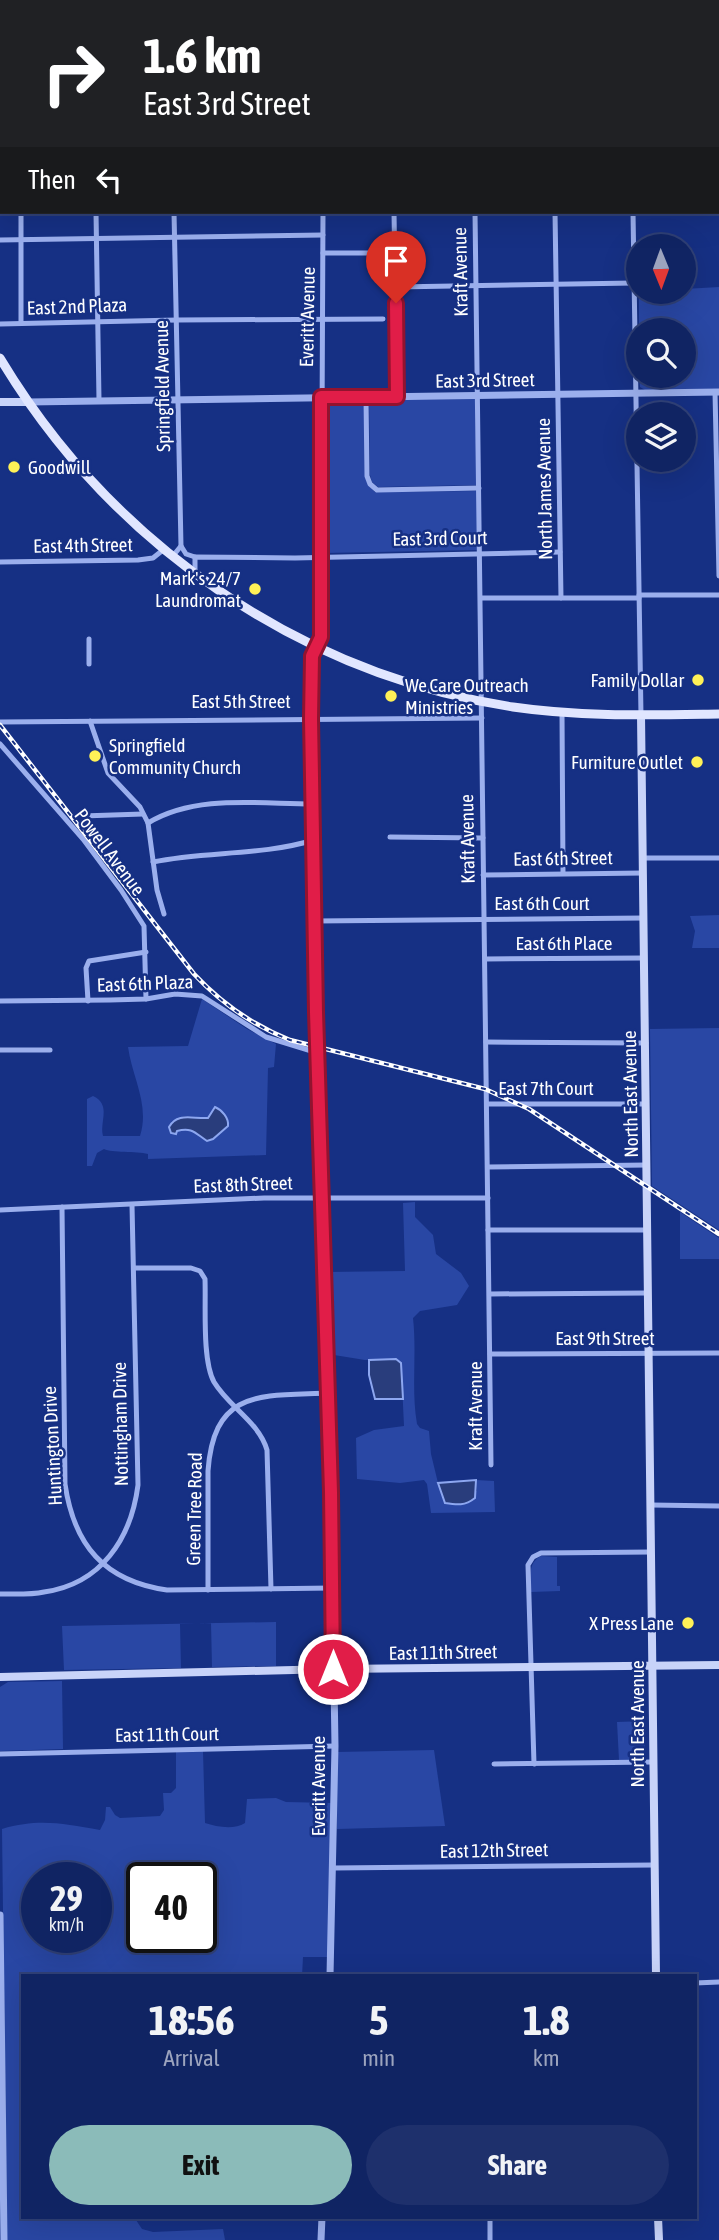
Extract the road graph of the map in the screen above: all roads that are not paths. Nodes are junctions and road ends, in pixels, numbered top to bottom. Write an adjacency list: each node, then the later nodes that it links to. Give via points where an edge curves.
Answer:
1 (21, 214): 14 (street)
2 (96, 214): 12 (street)
3 (174, 214): 11 (street, Springfield Avenue)
4 (323, 214): 10 (street, Everitt Avenue)
5 (394, 214): 16 (street)
6 (475, 214): 19 (street, Kraft Avenue)
7 (555, 214): 18 (street, North James Avenue)
8 (633, 214): 9 (street, North East Avenue)
9 (633, 234)
10 (323, 235): 11 (street); 15 (street, Everitt Avenue)
11 (175, 237): 12 (street); 22 (street, Springfield Avenue)
12 (96, 238): 14 (street); 25 (street)
13 (0, 240): 14 (street)
14 (22, 240): 26 (street)
15 (323, 253): 16 (street); 23 (street, Everitt Avenue)
16 (394, 253): 20 (street)
17 (626, 283): 18 (street)
18 (555, 285): 19 (street); 31 (street, North James Avenue)
19 (476, 286): 20 (street); 32 (street, Kraft Avenue)
20 (396, 287): 35 (street)
21 (634, 304): 29 (street, North East Avenue)
22 (177, 320): 23 (street, East 2nd Plaza); 25 (street, East 2nd Plaza); 37 (street, Springfield Avenue)
23 (323, 320): 24 (street, East 2nd Plaza); 33 (street, Everitt Avenue)
24 (383, 320)
25 (97, 321): 26 (street, East 2nd Plaza); 36 (street)
26 (21, 323): 27 (street, East 2nd Plaza)
27 (0, 324)
28 (0, 358): 38 (main road)
29 (635, 393): 30 (street, East 3rd Street); 31 (street, East 3rd Street); 52 (street, North East Avenue)
30 (717, 393): 50 (street)
31 (558, 395): 32 (street, East 3rd Street); 43 (street, North James Avenue)
32 (477, 396): 35 (street, East 3rd Street); 40 (street, Kraft Avenue)
33 (321, 397): 34 (street, East 3rd Street); 37 (street, East 3rd Street); 47 (street, Everitt Avenue)
34 (366, 397): 35 (street, East 3rd Street); 40 (street, via 367,476 377,490)
35 (397, 397)
36 (99, 400): 37 (street, East 3rd Street); 38 (street, East 3rd Street)
37 (177, 400): 41 (street, Springfield Avenue)
38 (28, 401): 39 (main road, East 3rd Street); 42 (main road, via 85,475)
39 (0, 402)
40 (479, 488): 44 (street, Kraft Avenue)
41 (181, 546): 45 (street); 46 (street)
42 (163, 550): 45 (main road); 48 (street, East 4th Street, via 153,558 136,560)
43 (560, 552): 44 (street, East 3rd Court); 54 (street, North James Avenue)
44 (481, 553): 47 (street, East 3rd Court); 53 (street, Kraft Avenue)
45 (172, 557): 49 (main road)
46 (195, 557): 47 (street); 49 (street)
47 (321, 557): 56 (street, Everitt Avenue, via 321,637)
48 (0, 562)
49 (194, 574): 56 (main road)
50 (719, 576)
51 (719, 595): 52 (street)
52 (639, 596): 54 (street); 60 (street, North East Avenue)
53 (481, 598): 54 (street); 58 (street, Kraft Avenue)
54 (561, 598)
55 (89, 639): 57 (street)
56 (316, 647): 58 (main road, via 399,680); 63 (street, Everitt Avenue)
57 (89, 664)
58 (481, 702): 59 (main road); 62 (street, Kraft Avenue)
59 (562, 713): 60 (main road); 77 (street)
60 (640, 715): 61 (main road); 74 (main road, North East Avenue)
61 (719, 715)
62 (482, 718): 63 (street, East 5th Street); 72 (street, Kraft Avenue)
63 (311, 719): 64 (street, East 5th Street); 67 (street, Everitt Avenue)
64 (90, 721): 65 (street, East 5th Street); 68 (street, via 108,774)
65 (0, 722)
66 (0, 744): 84 (street, Powell Avenue, via 83,838 121,890 144,926)
67 (313, 804): 70 (street, via 201,805); 73 (street, Everitt Avenue)
68 (143, 814): 69 (street); 70 (street)
69 (82, 816)
70 (148, 823): 76 (street)
71 (390, 837): 72 (street)
72 (483, 838): 79 (street, Kraft Avenue)
73 (314, 840): 76 (street, via 278,849); 83 (street, Everitt Avenue)
74 (643, 858): 75 (street); 78 (main road, North East Avenue)
75 (719, 858)
76 (153, 862): 80 (street)
77 (562, 873): 78 (street, East 6th Street); 79 (street, East 6th Street)
78 (643, 873): 81 (main road, North East Avenue)
79 (483, 875): 82 (street, Kraft Avenue)
80 (164, 914)
81 (644, 918): 82 (street, East 6th Court); 85 (main road, North East Avenue)
82 (484, 919): 83 (street, East 6th Court); 86 (street, Kraft Avenue)
83 (315, 921): 94 (street, Everitt Avenue)
84 (146, 952): 87 (street, Powell Avenue); 89 (street, via 89,961)
85 (644, 958): 86 (street, East 6th Place); 91 (main road, North East Avenue)
86 (485, 959): 90 (street, Kraft Avenue)
87 (146, 999): 89 (street, East 6th Plaza); 94 (street, East 6th Plaza, via 202,996 266,1037)
88 (0, 1001): 89 (street, East 6th Plaza)
89 (88, 1001)
90 (486, 1042): 91 (street); 95 (street, Kraft Avenue)
91 (646, 1043): 96 (main road, North East Avenue)
92 (0, 1050): 93 (street)
93 (50, 1050)
94 (318, 1053): 99 (street, Everitt Avenue)
95 (487, 1104): 96 (street, East 7th Court); 98 (street, Kraft Avenue)
96 (646, 1104): 97 (main road, North East Avenue)
97 (647, 1165): 98 (street); 105 (main road, North East Avenue)
98 (488, 1167): 100 (street, Kraft Avenue)
99 (323, 1197): 100 (street, East 8th Street); 101 (street, East 8th Street); 112 (street, Everitt Avenue)
100 (488, 1198): 104 (street, Kraft Avenue)
101 (132, 1205): 102 (street, East 8th Street); 106 (street, Nottingham Drive)
102 (62, 1207): 103 (street, East 8th Street); 118 (street, Huntington Drive, via 65,1484 76,1530)
103 (0, 1210)
104 (488, 1230): 105 (street); 108 (street, Kraft Avenue)
105 (648, 1230): 107 (main road, North East Avenue)
106 (134, 1268): 113 (street, via 200,1271 205,1279 209,1369); 118 (street, Nottingham Drive, via 138,1485 132,1518)
107 (648, 1293): 108 (street); 111 (main road, North East Avenue)
108 (490, 1294): 110 (street, Kraft Avenue)
109 (719, 1353): 111 (street, East 9th Street)
110 (490, 1354): 111 (street, East 9th Street); 114 (street, Kraft Avenue)
111 (649, 1354): 115 (main road, North East Avenue)
112 (328, 1393): 113 (street, via 263,1396); 119 (street, Everitt Avenue)
113 (235, 1407): 120 (street, via 261,1434 267,1450); 121 (street, Green Tree Road, via 218,1426 209,1452)
114 (491, 1465)
115 (651, 1505): 116 (street); 117 (main road, North East Avenue)
116 (719, 1506)
117 (651, 1552): 124 (street, via 541,1553 533,1557 528,1565); 125 (main road, North East Avenue)
118 (103, 1564): 121 (street, Huntington Drive, via 149,1587); 122 (street, Nottingham Drive, via 55,1590)
119 (332, 1588): 120 (street, Huntington Drive); 126 (street, Everitt Avenue)
120 (271, 1589): 121 (street, Huntington Drive)
121 (208, 1590)
122 (0, 1594)
123 (719, 1665): 125 (main road, East 11th Street)
124 (531, 1667): 125 (main road, East 11th Street); 126 (main road, East 11th Street); 132 (street)
125 (653, 1667): 130 (main road, North East Avenue)
126 (333, 1669): 127 (main road, East 11th Street); 128 (street, Everitt Avenue)
127 (0, 1676)
128 (335, 1746): 129 (street, East 11th Court); 134 (street, Everitt Avenue)
129 (0, 1754)
130 (653, 1762): 132 (street); 133 (main road, North East Avenue)
131 (494, 1764): 132 (street)
132 (534, 1764)
133 (654, 1865): 134 (street, East 12th Street); 137 (main road, North East Avenue)
134 (334, 1868): 136 (street, Everitt Avenue)
135 (0, 1915): 143 (street)
136 (330, 1974)
137 (656, 1974)
138 (719, 1982): 139 (street)
139 (697, 1983)
140 (321, 2219): 144 (street)
141 (490, 2219): 145 (street)
142 (658, 2219): 146 (main road)
143 (4, 2240)
144 (321, 2240)
145 (490, 2240)
146 (659, 2240)

